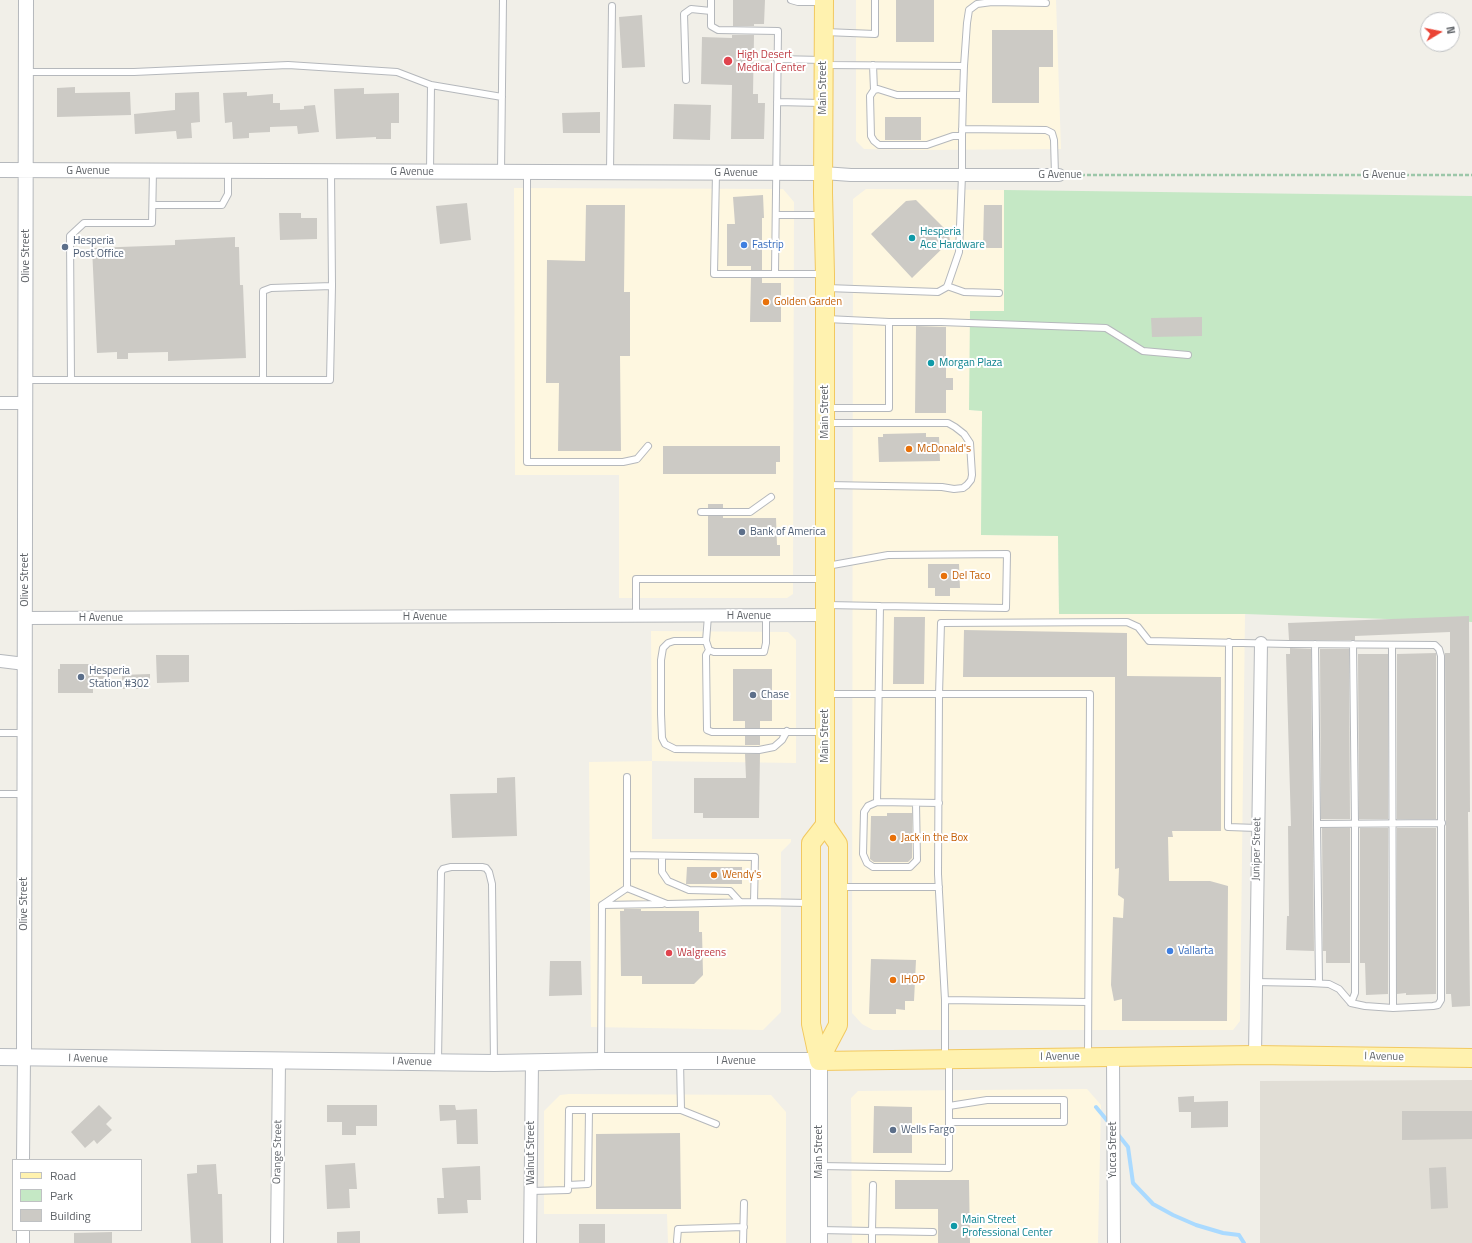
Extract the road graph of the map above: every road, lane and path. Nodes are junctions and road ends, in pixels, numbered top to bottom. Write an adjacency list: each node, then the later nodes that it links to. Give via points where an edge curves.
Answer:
1 (26, 0): 15 (street, Olive Street)
2 (503, 0): 20 (lane)
3 (711, 0): 9 (lane)
4 (791, 0): 6 (lane)
5 (875, 0): 10 (lane, via 875,34)
6 (824, 1): 10 (main road, Main Street)
7 (1046, 3): 14 (lane, via 992,2 977,4 969,10)
8 (612, 6): 33 (lane)
9 (711, 12): 11 (lane, via 711,26 718,30 778,31); 16 (lane, via 691,9 684,14)
10 (823, 32): 12 (main road, Main Street)
11 (777, 59): 12 (lane); 21 (lane)
12 (823, 63): 13 (lane); 22 (main road, Main Street)
13 (873, 65): 14 (lane); 18 (lane)
14 (964, 66): 19 (lane)
15 (26, 72): 17 (lane, via 134,72 288,65 397,72); 26 (street, Olive Street)
16 (686, 80)
17 (431, 84): 20 (lane); 30 (lane)
18 (872, 93): 19 (lane, via 878,89 897,94); 24 (lane, via 871,136 879,145 927,146 953,136)
19 (963, 95): 23 (lane)
20 (502, 97): 31 (lane)
21 (777, 102): 22 (lane); 35 (lane)
22 (823, 103): 36 (main road, Main Street)
23 (962, 129): 24 (lane); 38 (lane, via 1046,130 1052,133 1054,140)
24 (962, 136): 37 (lane)
25 (0, 170): 26 (street, G Avenue)
26 (26, 170): 27 (street, G Avenue); 51 (street, Olive Street)
27 (153, 171): 28 (street, G Avenue); 40 (lane)
28 (228, 171): 29 (street, G Avenue); 40 (lane, via 228,194 222,205)
29 (331, 172): 30 (street, G Avenue); 45 (lane)
30 (430, 172): 31 (street, G Avenue)
31 (501, 172): 32 (street, G Avenue)
32 (527, 172): 33 (street, G Avenue); 57 (lane, via 527,462 623,462 637,459)
33 (610, 172): 34 (street, G Avenue)
34 (716, 173): 35 (street, G Avenue); 43 (lane, via 714,274)
35 (776, 173): 36 (street, G Avenue); 41 (lane)
36 (823, 173): 37 (street, G Avenue); 42 (main road, Main Street)
37 (962, 175): 38 (street, G Avenue); 46 (lane, via 959,252)
38 (1057, 175): 39 (path, G Avenue)
39 (1472, 176)
40 (153, 205): 52 (lane, via 152,223 84,223 70,236)
41 (776, 216): 42 (lane); 43 (lane)
42 (823, 216): 44 (main road, Main Street)
43 (775, 273): 44 (lane)
44 (825, 281): 46 (lane, via 938,292); 48 (main road, Main Street)
45 (332, 286): 53 (lane, via 271,288 263,291); 53 (lane, via 330,380)
46 (947, 286): 47 (lane, via 964,292)
47 (999, 293)
48 (825, 319): 49 (lane); 56 (main road, Main Street)
49 (889, 322): 50 (lane, via 1106,328 1143,351); 56 (lane, via 889,408)
50 (1188, 355)
51 (26, 380): 52 (lane); 55 (street, Olive Street)
52 (71, 380): 53 (lane)
53 (263, 380)
54 (0, 403): 55 (street)
55 (25, 403): 67 (street, Olive Street)
56 (825, 415): 58 (main road, Main Street); 58 (lane, via 948,423 964,434 970,443 971,459 971,480 963,488)
57 (648, 446)
58 (825, 485): 61 (main road, Main Street)
59 (771, 498): 60 (lane, via 750,512)
60 (701, 512)
61 (825, 572): 62 (lane, via 888,555 1006,554 1006,608); 63 (main road, Main Street); 64 (lane, via 636,579)
62 (880, 606): 63 (lane); 78 (lane)
63 (825, 610): 66 (street, H Avenue); 77 (main road, Main Street)
64 (636, 616): 65 (street, H Avenue); 67 (street, H Avenue)
65 (708, 616): 66 (street, H Avenue); 68 (lane)
66 (766, 616): 74 (lane, via 764,652)
67 (25, 618): 76 (street, Olive Street)
68 (706, 641): 74 (lane); 80 (lane, via 674,641 663,648 661,714 662,738 665,744 675,749 760,750 774,747)
69 (1229, 642): 70 (lane); 79 (lane, via 1149,641 1138,627 1127,622 941,623); 95 (lane, via 1228,827)
70 (1261, 643): 71 (lane); 95 (street, Juniper Street)
71 (1315, 644): 72 (lane); 92 (lane)
72 (1353, 644): 73 (lane); 93 (lane)
73 (1392, 645): 90 (lane, via 1435,645 1441,656); 94 (lane)
74 (709, 650): 80 (lane, via 706,656 707,730)
75 (0, 661): 76 (street)
76 (25, 664): 83 (street, Olive Street)
77 (825, 694): 78 (lane); 81 (main road, Main Street)
78 (878, 695): 79 (lane); 87 (lane)
79 (939, 695): 89 (lane); 109 (lane, via 1090,694)
80 (787, 732): 81 (lane)
81 (825, 732): 91 (main road, Main Street)
82 (0, 733): 83 (lane)
83 (24, 733): 86 (street, Olive Street)
84 (627, 777): 96 (lane)
85 (0, 794): 86 (lane)
86 (24, 794): 115 (street, Olive Street)
87 (877, 802): 88 (lane); 88 (lane, via 868,806 864,812 863,854 867,863 873,867 910,867 917,860)
88 (916, 803): 89 (lane)
89 (939, 803): 99 (lane)
90 (1442, 823): 94 (lane); 111 (lane, via 1441,1000 1438,1005 1433,1006)
91 (825, 824): 98 (main road, Main Street, via 838,844); 103 (main road, Main Street, via 811,843)
92 (1317, 824): 93 (lane); 107 (lane)
93 (1356, 824): 94 (lane); 110 (lane, via 1355,993)
94 (1393, 824): 111 (lane)
95 (1257, 828): 106 (street, Juniper Street)
96 (627, 855): 97 (lane); 100 (lane)
97 (662, 856): 101 (lane, via 662,872 668,881 689,890 730,891); 102 (lane, via 755,857)
98 (838, 887): 99 (lane); 122 (main road, Main Street, via 838,1025)
99 (939, 887): 108 (lane)
100 (627, 888): 104 (lane); 105 (lane)
101 (740, 902): 102 (lane); 104 (lane)
102 (754, 902): 103 (lane)
103 (811, 903): 122 (main road, Main Street, via 811,1024)
104 (666, 904): 105 (lane)
105 (602, 905): 120 (lane)
106 (1256, 982): 107 (lane); 112 (street, Juniper Street)
107 (1319, 983): 110 (lane, via 1329,984 1338,989)
108 (945, 1000): 109 (lane); 118 (lane)
109 (1088, 1002): 116 (lane)
110 (1351, 1003): 111 (lane)
111 (1393, 1008)
112 (1255, 1055): 113 (main road, I Avenue); 117 (main road, I Avenue)
113 (1113, 1056): 116 (main road, I Avenue); 148 (street, Yucca Street)
114 (0, 1057): 115 (main road, I Avenue)
115 (24, 1057): 119 (main road, I Avenue); 131 (street, Olive Street)
116 (1088, 1057): 118 (main road, I Avenue)
117 (1472, 1058)
118 (947, 1059): 122 (main road, I Avenue); 126 (lane)
119 (279, 1061): 123 (main road, I Avenue); 144 (street, Orange Street)
120 (601, 1061): 121 (main road, I Avenue); 124 (main road, I Avenue)
121 (680, 1061): 122 (main road, I Avenue); 128 (lane)
122 (819, 1061): 132 (main road, Main Street)
123 (438, 1062): 125 (main road, I Avenue); 125 (lane, via 441,872 451,867 482,867 489,872 492,884)
124 (532, 1062): 125 (main road, I Avenue); 135 (street, Walnut Street)
125 (494, 1063)
126 (949, 1106): 129 (lane); 129 (lane, via 986,1100 1064,1100 1064,1122)
127 (589, 1110): 128 (lane); 133 (lane, via 588,1184); 133 (lane, via 569,1110)
128 (681, 1110): 130 (lane)
129 (949, 1122): 132 (lane, via 949,1168)
130 (716, 1124)
131 (23, 1159)
132 (820, 1166): 141 (main road, Main Street)
133 (568, 1185): 135 (lane, via 568,1190)
134 (873, 1185): 139 (lane)
135 (531, 1191): 145 (street, Walnut Street)
136 (744, 1203): 137 (lane)
137 (744, 1226): 142 (lane, via 678,1229); 146 (lane)
138 (23, 1231): 143 (street)
139 (872, 1231): 140 (lane); 141 (lane); 147 (lane)
140 (933, 1232)
141 (819, 1236)
142 (677, 1241)
143 (23, 1243)
144 (277, 1243)
145 (530, 1243)
146 (743, 1243)
147 (872, 1243)
148 (1114, 1243)

